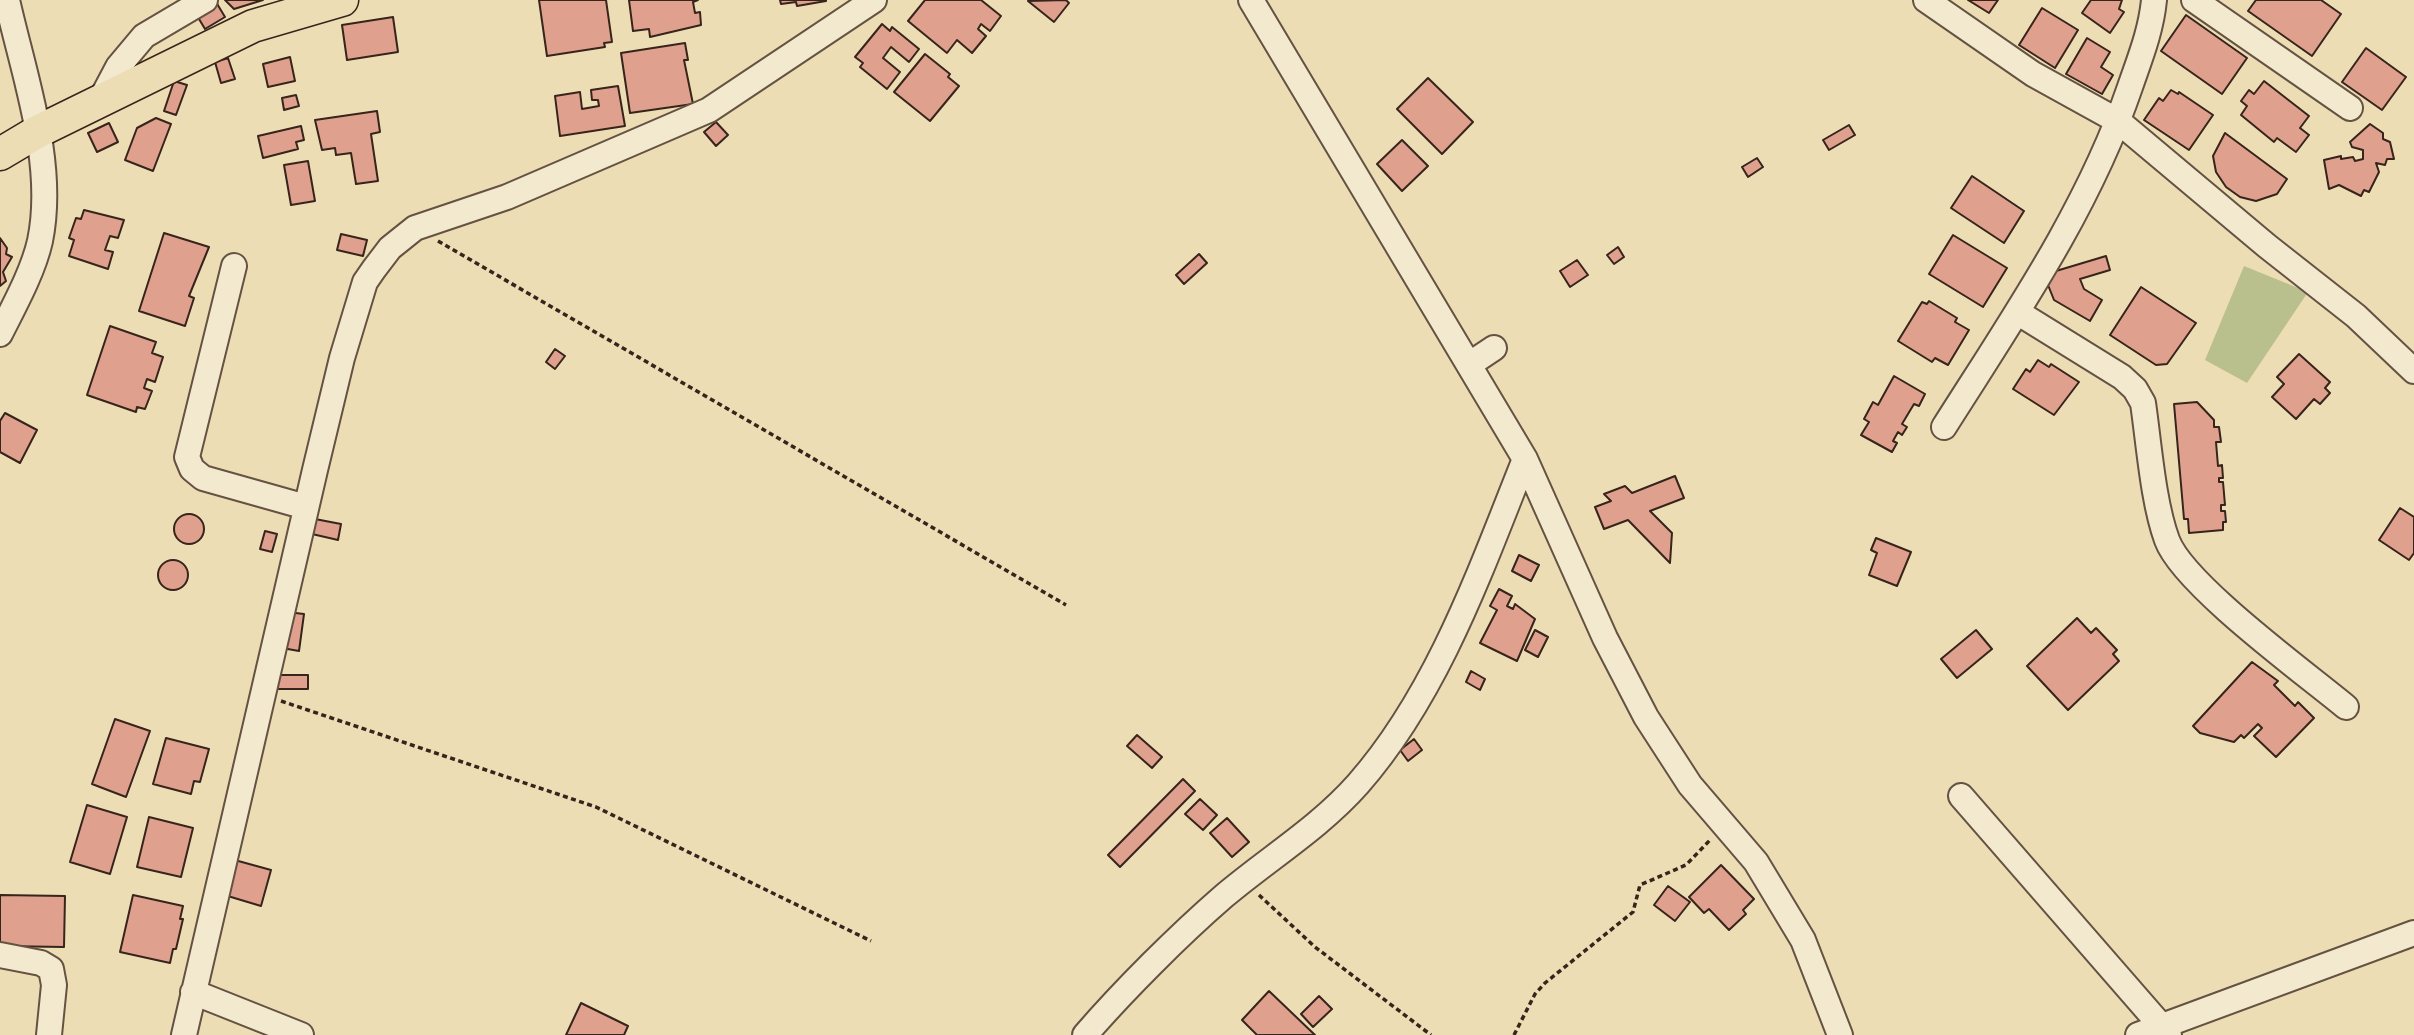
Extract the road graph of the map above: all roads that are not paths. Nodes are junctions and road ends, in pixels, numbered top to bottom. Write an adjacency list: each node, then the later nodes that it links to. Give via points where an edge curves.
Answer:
1 (7, 0): 12 (street)
2 (342, 0): 9 (main road, via 253,26)
3 (874, 0): 22 (street, via 709,110 507,197 415,228 390,248 365,282)
4 (1251, 0): 18 (street)
5 (1926, 0): 11 (street, via 2033,74)
6 (2154, 0): 11 (street, via 2151,24)
7 (2194, 0): 10 (street)
8 (191, 5): 9 (street, via 144,36 118,67)
9 (99, 103): 12 (main road)
10 (2350, 108)
11 (2119, 121): 15 (street, via 2082,200); 19 (street, via 2356,316)
12 (37, 132): 13 (main road); 16 (street, via 45,195 40,243)
13 (0, 153)
14 (234, 266): 22 (street, via 187,457 203,478)
15 (2017, 312): 20 (street); 23 (street, via 2135,389 2143,403 2162,522 2172,551 2196,580)
16 (0, 334)
17 (1493, 348): 18 (street)
18 (1470, 364): 21 (street)
19 (2414, 371)
20 (1944, 427)
21 (1525, 459): 32 (street, via 1441,654 1359,783 1314,828 1224,896); 33 (street, via 1605,638 1646,717 1690,785 1772,885 1803,940)
22 (306, 507): 27 (street)
23 (2346, 707)
24 (1961, 796): 28 (street)
25 (2414, 933): 28 (street)
26 (0, 955): 29 (street, via 51,969)
27 (193, 992): 30 (street); 31 (street)
28 (2156, 1032)
29 (49, 1035)
30 (184, 1035)
31 (301, 1035)
32 (1085, 1035)
33 (1840, 1035)

